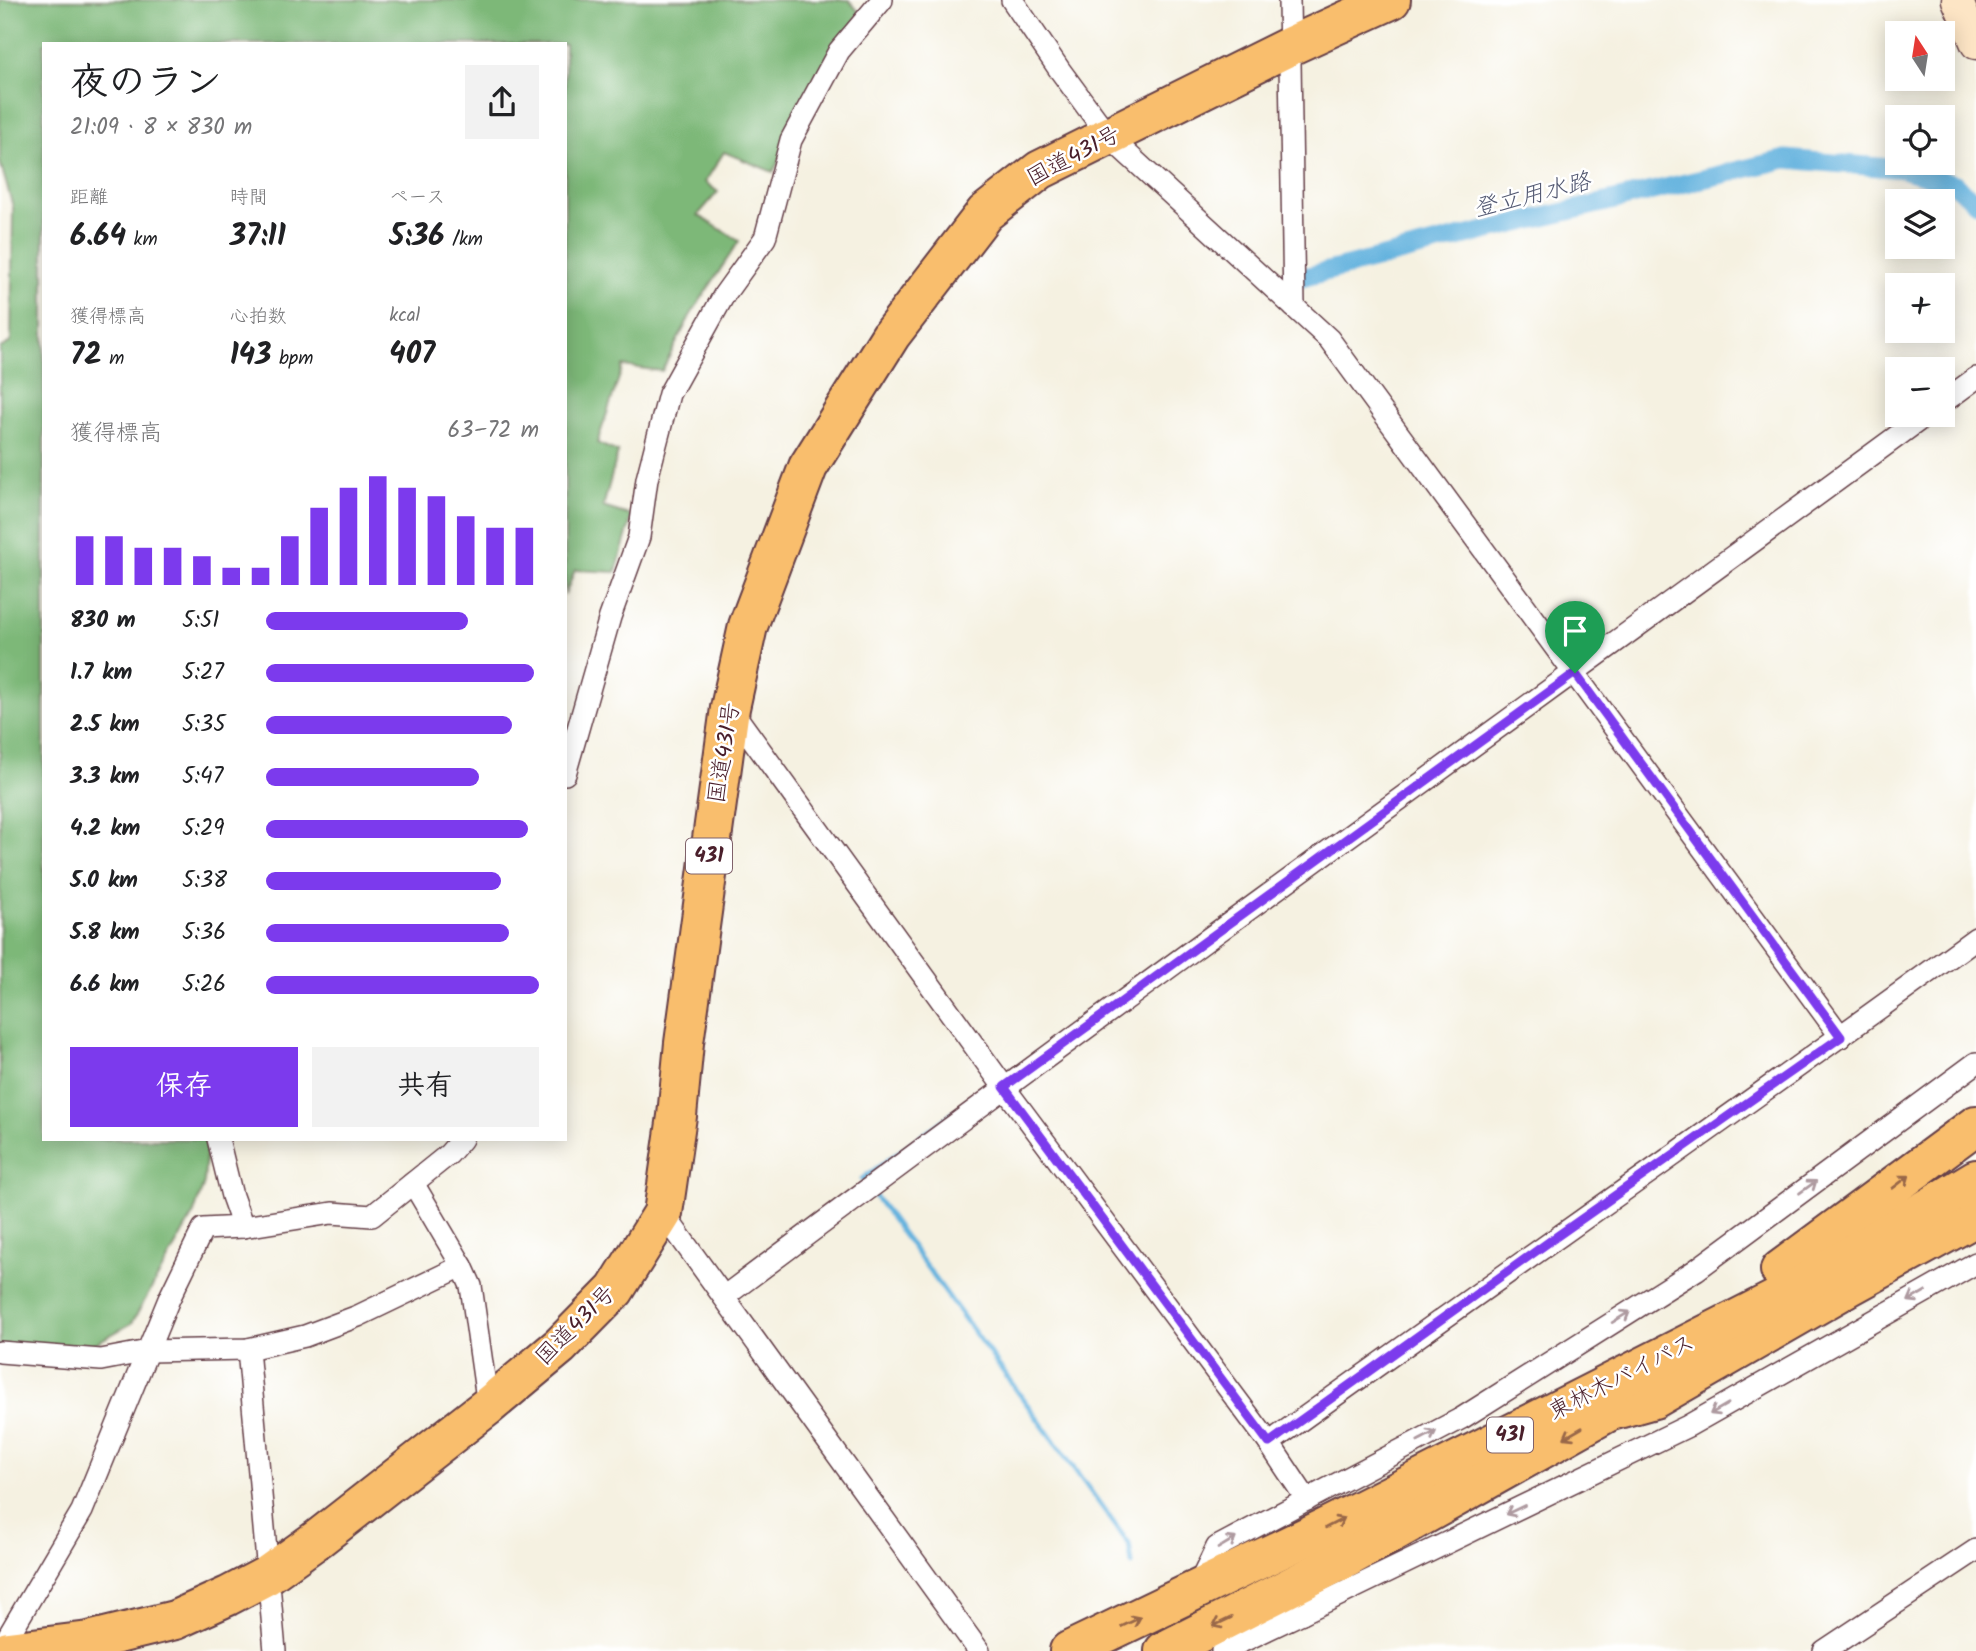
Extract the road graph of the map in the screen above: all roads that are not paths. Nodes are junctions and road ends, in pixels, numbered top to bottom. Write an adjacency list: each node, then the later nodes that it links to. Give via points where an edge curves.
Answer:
1 (882, 0): 15 (street, via 839,51 791,140 765,238 724,295 669,394 647,479 639,537 610,617)
2 (1012, 0): 8 (street)
3 (1289, 0): 7 (street)
4 (1391, 0): 7 (highway, 国道431号 / 431)
5 (1957, 0): 6 (street)
6 (1976, 44)
7 (1288, 47): 8 (highway, 国道431号 / 431); 9 (street)
8 (1110, 137): 9 (street); 14 (highway, 国道431号 / 431, via 1040,170 985,213 891,335 808,467 748,626)
9 (1294, 307): 13 (street, via 1329,339)
10 (1976, 378): 11 (street)
11 (1955, 393)
12 (1910, 427): 13 (street)
13 (1575, 673): 17 (street); 19 (street)
14 (730, 708): 19 (street); 26 (highway, 国道431号 / 431)
15 (567, 767)
16 (1976, 938): 17 (street)
17 (1841, 1037): 38 (street)
18 (1976, 1063): 39 (street, one-way to 18, via 1462,1418 1696,1270)
19 (1004, 1087): 31 (street); 38 (street)
20 (1976, 1125): 37 (highway, one-way to 20, via 1669,1345 1784,1268)
21 (218, 1141): 28 (street)
22 (460, 1141): 24 (street)
23 (1976, 1179): 25 (highway, 東林木バイパス / 431)
24 (413, 1183): 28 (street, via 372,1216 332,1213); 30 (street)
25 (1941, 1201): 36 (highway, 東林木バイパス / 431, via 1797,1302); 37 (highway, 東林木バイパス / 431, via 1792,1291)
26 (663, 1213): 31 (street); 35 (highway, 国道431号 / 431, via 615,1290 560,1346)
27 (1976, 1217): 36 (highway, via 1654,1399)
28 (243, 1227): 33 (street, via 203,1229)
29 (1976, 1263): 44 (street, one-way to 44, via 1688,1426)
30 (462, 1266): 32 (street, via 358,1316 304,1336); 35 (street, via 471,1286)
31 (725, 1296): 48 (street)
32 (248, 1349): 33 (street); 41 (street)
33 (148, 1351): 34 (street, via 102,1360); 45 (street, via 82,1511)
34 (0, 1352)
35 (488, 1406): 41 (highway, 国道431号 / 431)
36 (1611, 1411): 43 (highway, 東林木バイパス / 431, one-way to 43)
37 (1538, 1421): 42 (highway, 東林木バイパス / 431, one-way to 37)
38 (1269, 1443): 39 (street)
39 (1307, 1500): 42 (street, one-way to 39, via 1217,1548)
40 (1976, 1550): 52 (street)
41 (266, 1576): 46 (highway, 国道431号 / 431, via 175,1620 89,1641); 47 (street)
42 (1186, 1596): 49 (highway, 東林木バイパス / 431, one-way to 42)
43 (1258, 1604): 44 (street); 50 (highway, 東林木バイパス / 431, one-way to 50)
44 (1302, 1614): 51 (street)
45 (0, 1650)
46 (8, 1651)
47 (275, 1651)
48 (979, 1651)
49 (1069, 1651)
50 (1164, 1651)
51 (1222, 1651)
52 (1824, 1651)

